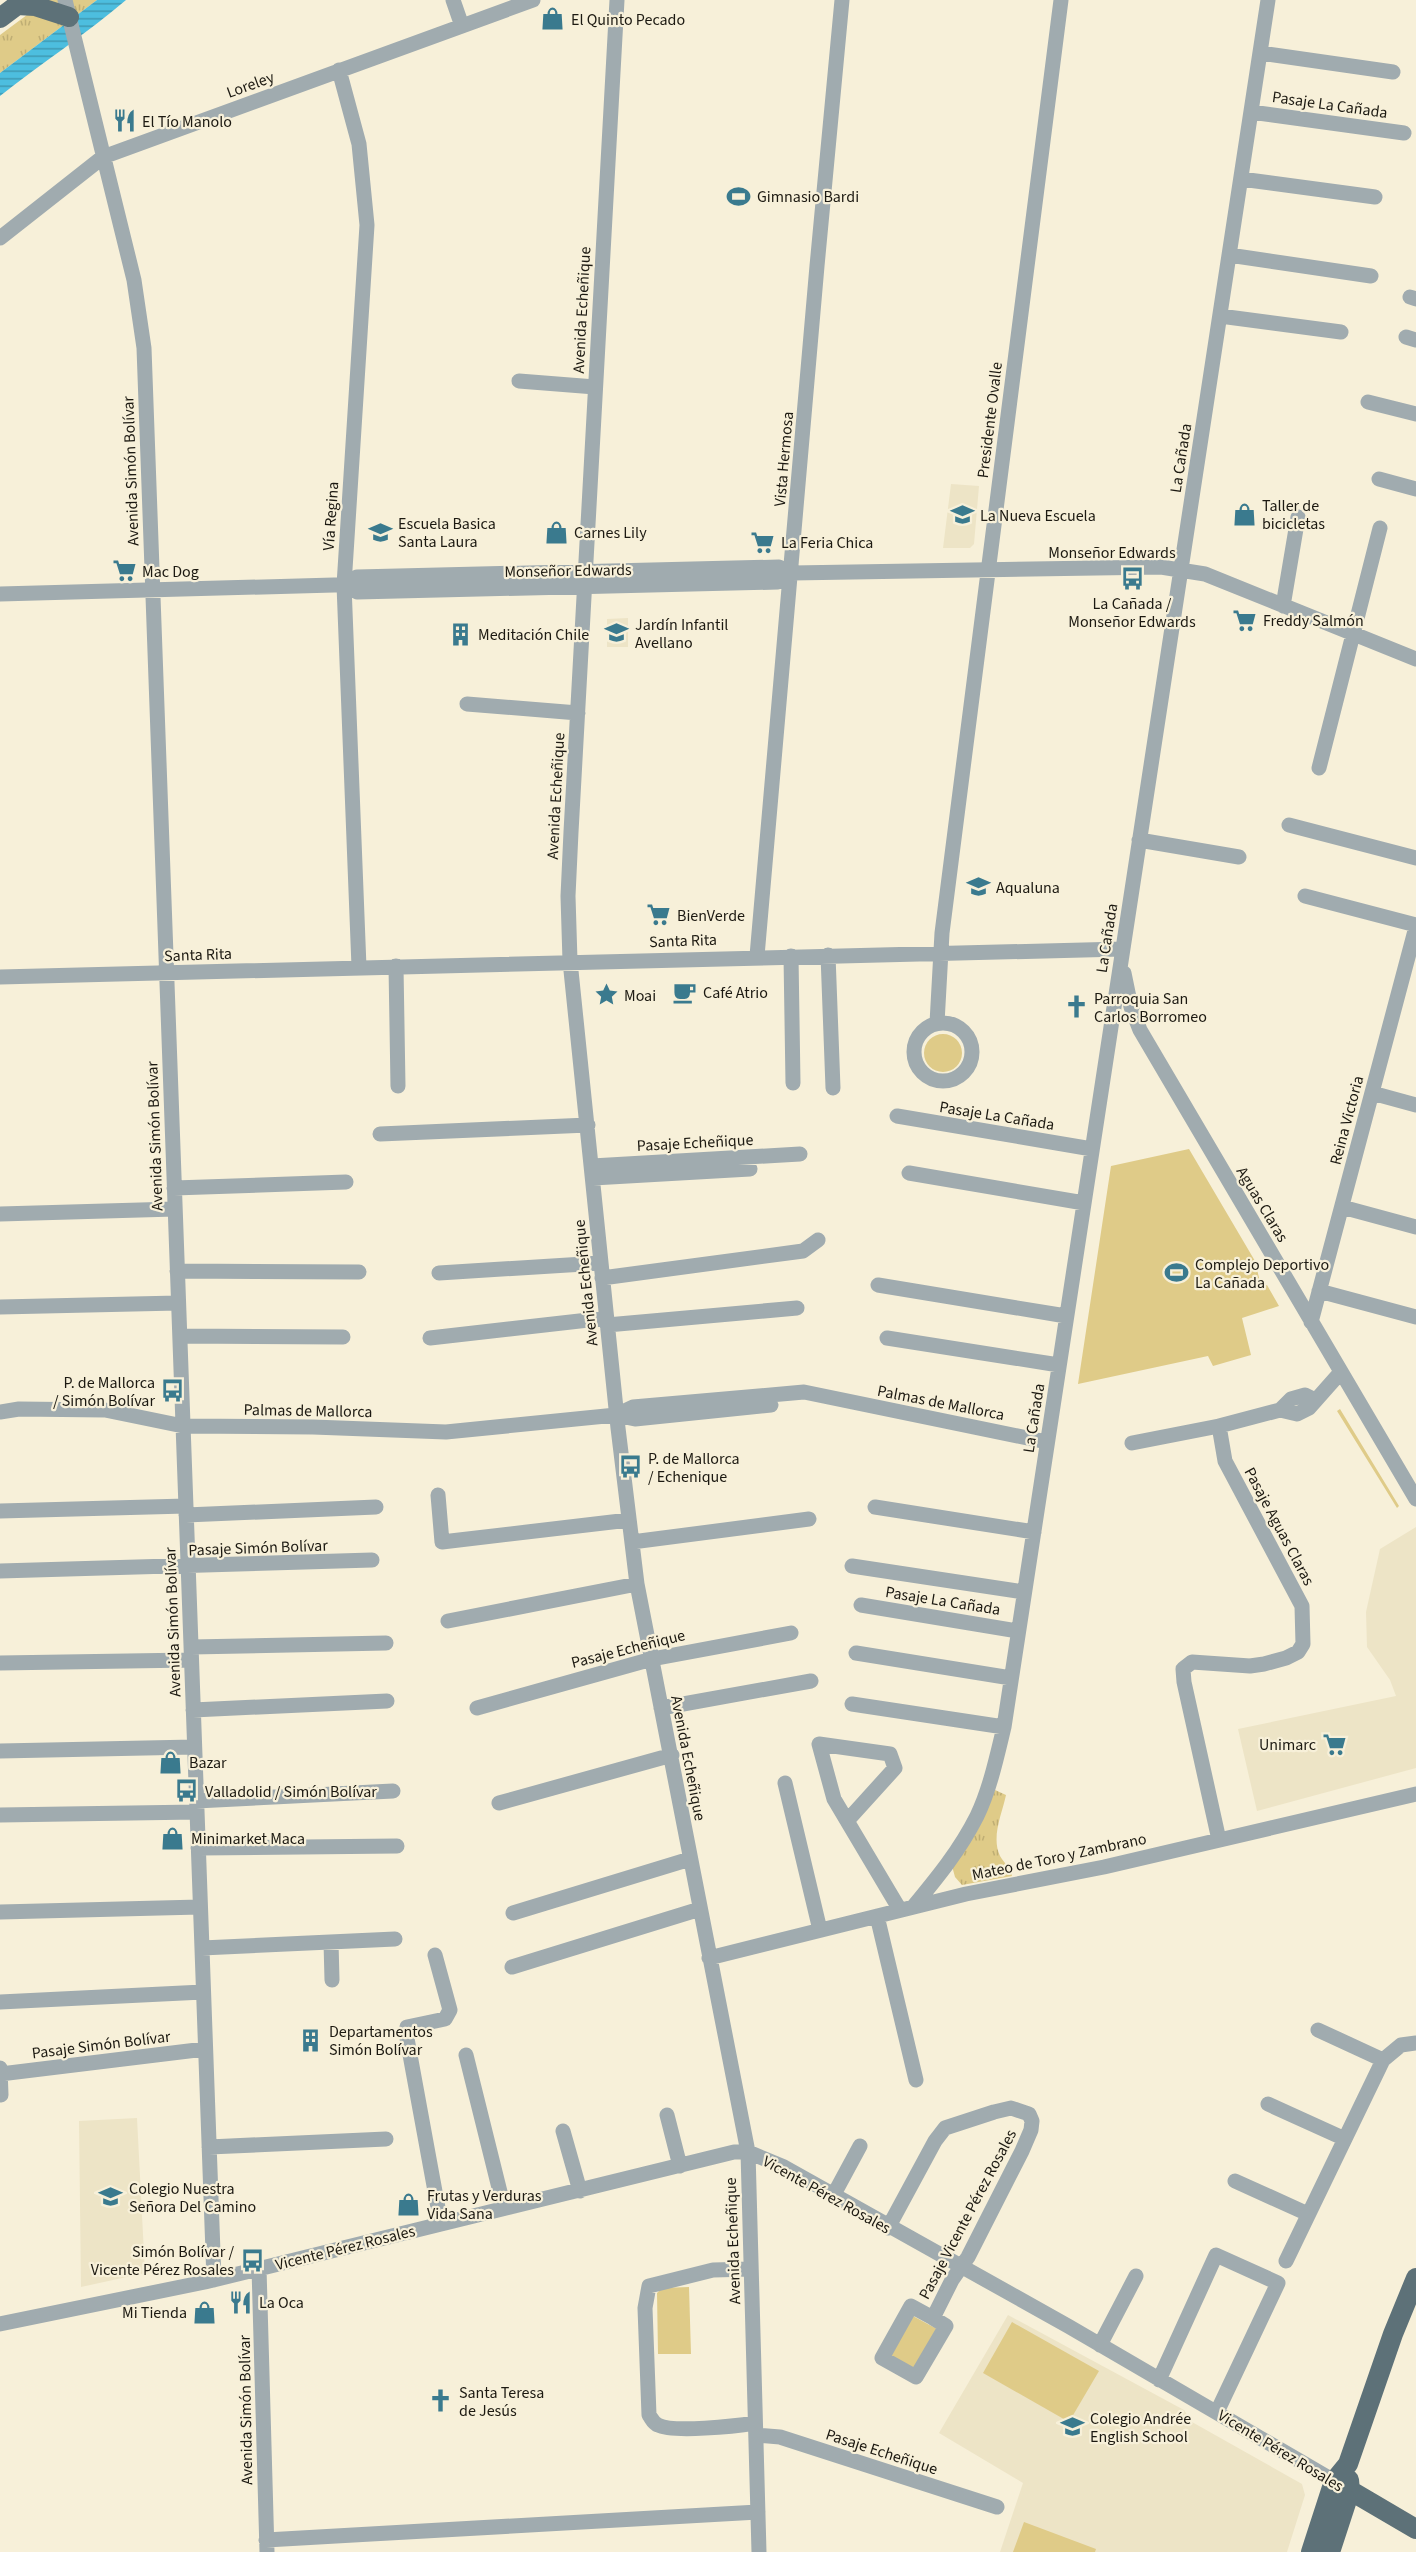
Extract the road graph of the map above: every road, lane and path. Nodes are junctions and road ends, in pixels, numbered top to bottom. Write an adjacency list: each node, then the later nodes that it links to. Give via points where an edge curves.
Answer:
1 (453, 0): 11 (street)
2 (533, 0): 8 (street, Loreley)
3 (617, 0): 26 (street, Avenida Echeñique)
4 (842, 0): 35 (street, Vista Hermosa)
5 (1061, 0): 34 (street, Presidente Ovalle)
6 (1268, 0): 12 (street, La Cañada)
7 (20, 3): 9 (main road); 10 (main road)
8 (493, 7): 11 (street, Loreley)
9 (68, 12): 17 (street, Avenida Simón Bolívar)
10 (0, 18)
11 (462, 26): 13 (street, Loreley)
12 (1260, 53): 14 (street); 15 (street, La Cañada)
13 (339, 70): 17 (street, Loreley); 37 (street, Vía Regina, via 359,144 366,225)
14 (1394, 72)
15 (1251, 112): 16 (street, Pasaje La Cañada); 18 (street, La Cañada)
16 (1404, 133)
17 (103, 157): 20 (street, Loreley); 38 (street, Avenida Simón Bolívar, via 134,280 144,348)
18 (1241, 179): 19 (street); 21 (street, La Cañada)
19 (1375, 197)
20 (0, 238)
21 (1229, 255): 22 (street); 23 (street, La Cañada)
22 (1371, 276)
23 (1220, 316): 24 (street); 33 (street, La Cañada)
24 (1341, 332)
25 (519, 381): 26 (street)
26 (595, 387): 36 (street, Avenida Echeñique)
27 (1368, 402): 28 (street)
28 (1416, 414)
29 (1379, 479): 30 (street)
30 (1416, 489)
31 (1298, 517): 40 (street)
32 (1380, 528): 41 (street)
33 (1181, 569): 34 (street, Monseñor Edwards); 40 (street, Monseñor Edwards, via 1205,574); 47 (street, La Cañada)
34 (988, 570): 35 (street, Monseñor Edwards); 53 (street, Presidente Ovalle)
35 (792, 573): 36 (street, Monseñor Edwards, via 778,582 690,577); 55 (street, Vista Hermosa)
36 (586, 580): 37 (street, Monseñor Edwards, via 458,582 357,592); 44 (street, Avenida Echeñique)
37 (344, 585): 38 (street, Monseñor Edwards); 59 (street, Vía Regina)
38 (153, 591): 39 (street, Monseñor Edwards); 60 (street, Avenida Simón Bolívar)
39 (0, 594)
40 (1283, 606): 41 (street, Monseñor Edwards)
41 (1355, 634): 42 (street, Monseñor Edwards); 45 (street)
42 (1416, 659)
43 (467, 704): 44 (street)
44 (578, 712): 57 (street, Avenida Echeñique, via 568,896)
45 (1319, 768)
46 (1289, 825): 49 (street)
47 (1139, 840): 48 (street); 52 (street, La Cañada)
48 (1239, 857)
49 (1416, 858)
50 (1305, 896): 51 (street)
51 (1415, 930): 68 (street, Reina Victoria)
52 (1122, 949): 53 (street, Santa Rita); 63 (street, Aguas Claras, via 1125,985); 64 (street, La Cañada)
53 (940, 952): 54 (street, Santa Rita); 62 (street, Presidente Ovalle)
54 (828, 955): 56 (street, Santa Rita); 67 (street)
55 (757, 956): 56 (street, Santa Rita); 57 (street, Santa Rita)
56 (791, 956): 65 (street)
57 (570, 961): 58 (street, Santa Rita); 71 (street, Avenida Echeñique)
58 (396, 966): 59 (street, Santa Rita); 66 (street)
59 (359, 967): 60 (street, Santa Rita)
60 (167, 972): 61 (street, Santa Rita); 79 (street, Avenida Simón Bolívar)
61 (0, 977)
62 (937, 1023)
63 (1140, 1030): 64 (street, via 1121,1028); 98 (street, Aguas Claras)
64 (1109, 1039): 73 (street, La Cañada)
65 (793, 1083)
66 (398, 1086)
67 (833, 1088)
68 (1372, 1093): 69 (street); 81 (street, Reina Victoria)
69 (1416, 1105)
70 (897, 1116): 73 (street, Pasaje La Cañada)
71 (588, 1125): 72 (street); 76 (street, Avenida Echeñique)
72 (380, 1134)
73 (1092, 1149): 80 (street, La Cañada)
74 (800, 1154): 76 (street, Pasaje Echeñique)
75 (750, 1169): 76 (street, Pasaje Echeñique)
76 (592, 1172): 86 (street, Avenida Echeñique)
77 (909, 1173): 80 (street)
78 (346, 1182): 79 (street)
79 (174, 1188): 82 (street, Avenida Simón Bolívar)
80 (1084, 1203): 95 (street, La Cañada)
81 (1342, 1207): 84 (street); 91 (street, Reina Victoria)
82 (175, 1209): 83 (street); 87 (street, Avenida Simón Bolívar)
83 (0, 1214)
84 (1416, 1227)
85 (818, 1240): 86 (street, via 803,1251)
86 (601, 1270): 89 (street); 97 (street, Avenida Echeñique)
87 (177, 1271): 88 (street); 92 (street, Avenida Simón Bolívar)
88 (359, 1272)
89 (439, 1273)
90 (878, 1285): 95 (street)
91 (1319, 1291): 96 (street); 98 (street, Reina Victoria)
92 (178, 1303): 93 (street); 99 (street, Avenida Simón Bolívar)
93 (0, 1307)
94 (797, 1308): 97 (street)
95 (1066, 1316): 103 (street, La Cañada)
96 (1416, 1317)
97 (606, 1322): 101 (street); 106 (street, Avenida Echeñique)
98 (1311, 1322): 104 (street, Aguas Claras)
99 (180, 1336): 100 (street); 107 (street, Avenida Simón Bolívar)
100 (343, 1337)
101 (430, 1338)
102 (887, 1338): 103 (street)
103 (1059, 1365): 109 (street, La Cañada)
104 (1340, 1373): 108 (street, via 1315,1400 1305,1395 1291,1399 1277,1411); 112 (street, Aguas Claras)
105 (0, 1412): 107 (street, Palmas de Mallorca, via 19,1408 105,1410)
106 (616, 1414): 107 (street, Palmas de Mallorca, via 446,1432); 109 (street, Palmas de Mallorca, via 635,1419 827,1397); 118 (street, Avenida Echeñique)
107 (183, 1426): 115 (street, Avenida Simón Bolívar)
108 (1219, 1426): 110 (street); 154 (street, Pasaje Aguas Claras, via 1225,1461 1302,1606 1303,1644 1298,1652 1264,1664 1192,1662 1183,1669)
109 (1047, 1442): 119 (street, La Cañada)
110 (1132, 1443)
111 (438, 1495): 118 (street, via 442,1542)
112 (1416, 1499)
113 (376, 1507): 115 (street)
114 (875, 1507): 119 (street)
115 (186, 1510): 116 (street); 123 (street, Avenida Simón Bolívar)
116 (0, 1511)
117 (809, 1519): 120 (street)
118 (629, 1520): 120 (street, Avenida Echeñique)
119 (1034, 1532): 126 (street, La Cañada)
120 (632, 1542): 125 (street, Avenida Echeñique)
121 (372, 1560): 123 (street, Pasaje Simón Bolívar)
122 (852, 1566): 126 (street, Pasaje La Cañada)
123 (188, 1567): 124 (street, Pasaje Simón Bolívar); 132 (street, Avenida Simón Bolívar)
124 (0, 1571)
125 (637, 1584): 128 (street); 134 (street, Avenida Echeñique)
126 (1024, 1592): 129 (street, La Cañada)
127 (861, 1605): 129 (street, Pasaje La Cañada)
128 (448, 1620)
129 (1018, 1631): 136 (street, La Cañada)
130 (791, 1633): 134 (street, Pasaje Echeñique)
131 (386, 1643): 132 (street)
132 (191, 1653): 135 (street); 142 (street, Avenida Simón Bolívar)
133 (856, 1653): 136 (street)
134 (652, 1659): 140 (street, Pasaje Echeñique); 141 (street, Avenida Echeñique)
135 (0, 1663)
136 (1011, 1678): 143 (street, La Cañada)
137 (811, 1681): 141 (street)
138 (387, 1701): 142 (street)
139 (852, 1704): 143 (street)
140 (477, 1708)
141 (661, 1708): 146 (street, Avenida Echeñique)
142 (193, 1710): 144 (street, Avenida Simón Bolívar)
143 (1004, 1727): 158 (street, La Cañada, via 978,1815)
144 (194, 1747): 145 (street); 151 (street, Avenida Simón Bolívar)
145 (0, 1750)
146 (672, 1755): 150 (street); 157 (street, Avenida Echeñique)
147 (785, 1783): 166 (street)
148 (393, 1791): 151 (street)
149 (1416, 1794): 154 (street, Mateo de Toro y Zambrano)
150 (500, 1803)
151 (197, 1806): 152 (street); 156 (street, Avenida Simón Bolívar)
152 (0, 1815)
153 (847, 1821): 153 (street, via 896,1768 890,1754 819,1744 834,1799); 162 (street)
154 (1218, 1840): 159 (street, Mateo de Toro y Zambrano, via 1104,1868)
155 (397, 1845): 156 (street)
156 (198, 1848): 160 (street, Avenida Simón Bolívar)
157 (690, 1859): 161 (street, Avenida Echeñique); 164 (street)
158 (944, 1870): 159 (street); 162 (street, La Cañada)
159 (944, 1899): 162 (street, Mateo de Toro y Zambrano)
160 (200, 1907): 163 (street); 169 (street, Avenida Simón Bolívar)
161 (700, 1909): 171 (street, Avenida Echeñique); 172 (street)
162 (907, 1909): 165 (street, Mateo de Toro y Zambrano)
163 (0, 1912)
164 (513, 1913)
165 (877, 1916): 166 (street, Mateo de Toro y Zambrano); 183 (street)
166 (820, 1930): 171 (street, Mateo de Toro y Zambrano)
167 (395, 1940): 168 (street)
168 (331, 1942): 169 (street); 173 (street)
169 (202, 1948): 174 (street, Avenida Simón Bolívar)
170 (435, 1955): 199 (street, via 450,2010 448,2016 413,2024 407,2027 406,2034)
171 (710, 1958): 192 (street, Avenida Echeñique)
172 (512, 1967)
173 (332, 1980)
174 (203, 1992): 175 (street); 178 (street, Avenida Simón Bolívar)
175 (0, 2002)
176 (1318, 2030): 180 (street)
177 (1416, 2043): 180 (street, via 1401,2045)
178 (206, 2049): 182 (street, Pasaje Simón Bolívar); 191 (street, Avenida Simón Bolívar)
179 (466, 2055): 197 (street)
180 (1383, 2061): 189 (street)
181 (0, 2068): 182 (street)
182 (0, 2074): 184 (street)
183 (916, 2080)
184 (1, 2095)
185 (1268, 2104): 189 (street)
186 (667, 2115): 193 (street)
187 (563, 2132): 195 (street)
188 (386, 2139): 191 (street)
189 (1345, 2139): 198 (street)
190 (860, 2146): 196 (street)
191 (209, 2147): 207 (street, Avenida Simón Bolívar)
192 (748, 2152): 193 (street, Vicente Pérez Rosales); 196 (street, Vicente Pérez Rosales, via 784,2167); 204 (street, Avenida Echeñique)
193 (680, 2166): 195 (street, Vicente Pérez Rosales)
194 (1235, 2181): 198 (street)
195 (580, 2191): 197 (street, Vicente Pérez Rosales)
196 (833, 2196): 200 (street, Vicente Pérez Rosales)
197 (504, 2208): 199 (street, Vicente Pérez Rosales)
198 (1308, 2214): 201 (street)
199 (441, 2224): 203 (street, Vicente Pérez Rosales)
200 (888, 2228): 202 (street, Vicente Pérez Rosales); 202 (street, Pasaje Vicente Pérez Rosales, via 945,2128 1003,2110 1029,2114 1031,2130)
201 (1286, 2261)
202 (961, 2267): 208 (street, Pasaje Vicente Pérez Rosales); 210 (street, Vicente Pérez Rosales)
203 (259, 2268): 207 (street, Vicente Pérez Rosales); 218 (street, Avenida Simón Bolívar)
204 (751, 2269): 213 (street, Avenida Echeñique); 213 (street, Pasaje Echeñique, via 713,2270 649,2286 645,2308 649,2415 655,2424 666,2428)
205 (1136, 2276): 210 (street)
206 (1416, 2278): 214 (main road)
207 (214, 2280): 209 (street, Vicente Pérez Rosales)
208 (933, 2318): 208 (street, Pasaje Vicente Pérez Rosales, via 946,2326 916,2377 882,2358 911,2306)
209 (0, 2324)
210 (1100, 2345): 211 (street, Vicente Pérez Rosales)
211 (1159, 2380): 212 (street, Vicente Pérez Rosales); 212 (street, via 1216,2255 1278,2283)
212 (1217, 2412): 214 (street, Vicente Pérez Rosales)
213 (756, 2429): 215 (street, Pasaje Echeñique); 216 (street, Avenida Echeñique)
214 (1342, 2486): 217 (main road, Vicente Pérez Rosales); 220 (main road); 221 (main road)
215 (997, 2507)
216 (758, 2512): 218 (street); 219 (street, Avenida Echeñique)
217 (1416, 2529)
218 (266, 2546)
219 (759, 2552)
220 (1311, 2552)
221 (1330, 2552)

